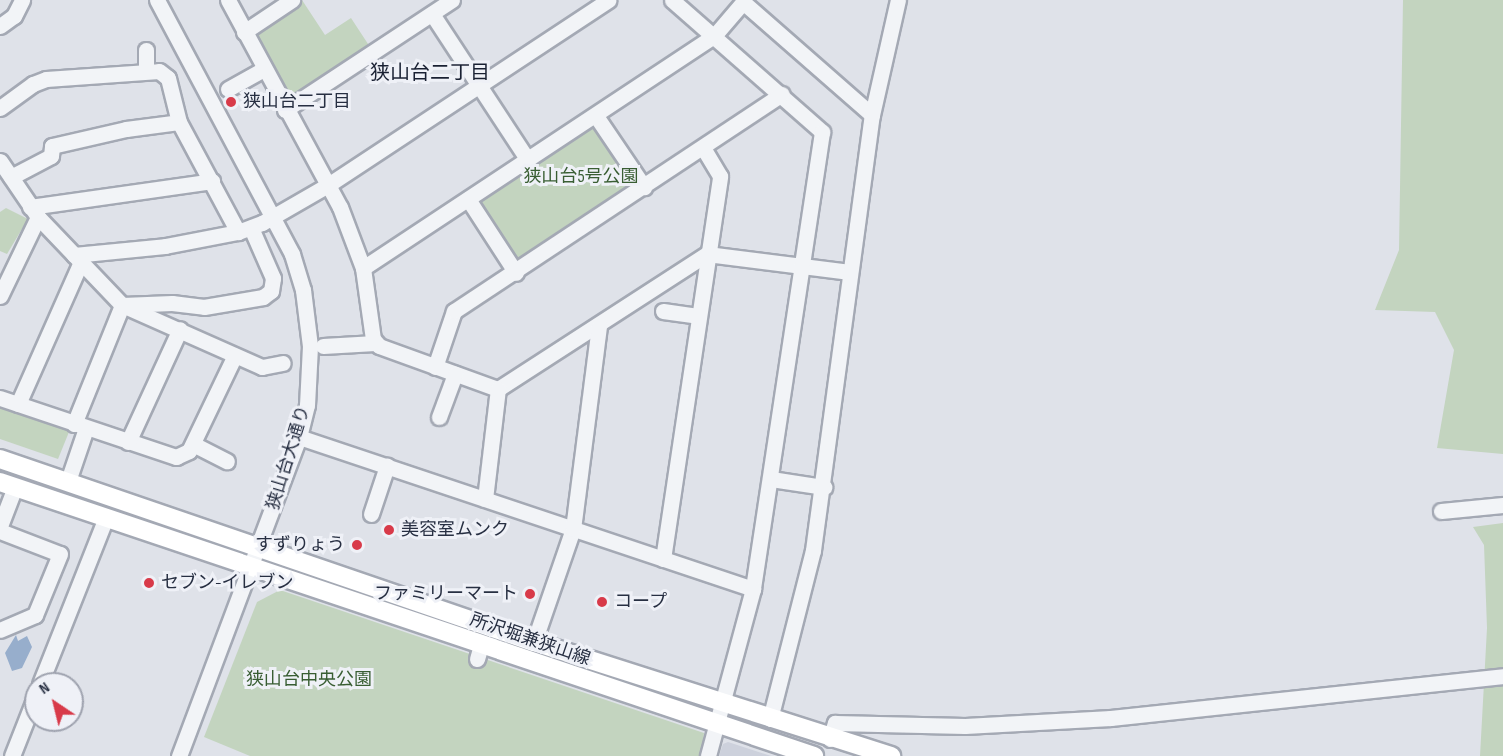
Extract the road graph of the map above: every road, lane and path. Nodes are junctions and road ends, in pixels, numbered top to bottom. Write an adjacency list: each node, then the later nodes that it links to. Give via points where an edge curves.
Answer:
1 (22, 0): 11 (street, via 14,16)
2 (157, 0): 34 (street, 狭山台大通り)
3 (228, 0): 12 (street)
4 (292, 0): 12 (street)
5 (452, 0): 10 (street)
6 (609, 0): 17 (street)
7 (672, 0): 13 (street)
8 (898, 0): 22 (street)
9 (742, 1): 13 (street); 22 (street)
10 (432, 14): 17 (street); 21 (street)
11 (0, 26)
12 (244, 32): 16 (street)
13 (714, 36): 19 (street); 23 (street)
14 (146, 50): 15 (street)
15 (146, 69): 20 (street, via 46,79); 24 (street, via 159,71 168,78)
16 (264, 69): 18 (street); 21 (street)
17 (479, 85): 26 (street); 30 (street)
18 (228, 89)
19 (782, 94): 25 (street); 38 (street, via 822,132)
20 (0, 108)
21 (285, 110): 30 (street)
22 (872, 114): 40 (street)
23 (596, 116): 26 (street); 31 (street)
24 (179, 122): 28 (street, via 52,146 51,156); 29 (street)
25 (704, 149): 31 (street); 36 (street, via 720,176)
26 (528, 160): 32 (street)
27 (0, 161): 28 (street)
28 (11, 177): 33 (street)
29 (212, 182): 33 (street); 35 (street)
30 (328, 185): 34 (street); 39 (street)
31 (644, 187): 41 (street)
32 (468, 199): 39 (street); 41 (street)
33 (34, 212): 37 (street); 42 (street)
34 (274, 216): 35 (street); 59 (street, 狭山台大通り, via 292,254 308,318 310,370)
35 (244, 230): 37 (street); 43 (street, via 273,278 271,291 263,297 204,308 172,303)
36 (707, 255): 38 (street); 45 (street); 46 (street)
37 (77, 258): 43 (street); 56 (street)
38 (801, 265): 40 (street); 65 (street)
39 (363, 267): 48 (street)
40 (849, 272): 68 (street)
41 (516, 273): 52 (street, via 454,311)
42 (0, 296)
43 (122, 305): 47 (street); 58 (street)
44 (663, 311): 45 (street)
45 (698, 316): 78 (street)
46 (599, 325): 54 (street); 75 (street)
47 (180, 329): 50 (street); 60 (street)
48 (375, 343): 49 (street); 52 (street)
49 (323, 346)
50 (235, 355): 51 (street, via 262,367); 61 (street)
51 (283, 363)
52 (435, 367): 53 (street)
53 (455, 374): 54 (street); 57 (street)
54 (498, 389): 69 (street)
55 (0, 398): 56 (street)
56 (18, 404): 58 (street)
57 (439, 417)
58 (80, 426): 60 (street); 66 (street)
59 (299, 437): 64 (street); 77 (street, 狭山台大通り)
60 (128, 442): 61 (street, via 176,457 189,451)
61 (193, 444): 63 (street)
62 (0, 459): 66 (main road, 所沢堀兼狭山線)
63 (227, 461)
64 (387, 466): 69 (street); 72 (street)
65 (771, 479): 68 (street); 80 (street)
66 (68, 482): 77 (main road, 所沢堀兼狭山線)
67 (7, 484): 73 (main road, 所沢堀兼狭山線); 74 (street)
68 (824, 487): 86 (street, via 801,606)
69 (485, 499): 75 (street)
70 (1503, 505): 71 (street)
71 (1440, 511)
72 (371, 514)
73 (106, 518): 79 (main road, 所沢堀兼狭山線); 83 (street)
74 (0, 526)
75 (573, 529): 78 (street); 82 (street)
76 (0, 531): 81 (street, via 60,554 35,615)
77 (260, 546): 79 (street, 狭山台大通り); 82 (main road, 所沢堀兼狭山線)
78 (663, 559): 80 (street)
79 (252, 566): 87 (main road, 所沢堀兼狭山線, via 479,652); 91 (street, 狭山台大通り)
80 (753, 590): 85 (street)
81 (0, 630)
82 (534, 642): 85 (main road, 所沢堀兼狭山線)
83 (45, 672)
84 (1503, 676): 89 (street, via 1111,718 965,726 835,723)
85 (721, 703): 86 (main road, 所沢堀兼狭山線); 87 (street)
86 (770, 719): 89 (main road, 所沢堀兼狭山線)
87 (716, 723): 92 (street); 93 (main road, 所沢堀兼狭山線)
88 (24, 726): 90 (street)
89 (830, 739): 94 (main road, 所沢堀兼狭山線)
90 (12, 756)
91 (179, 756)
92 (708, 756)
93 (814, 756)
94 (891, 756)

